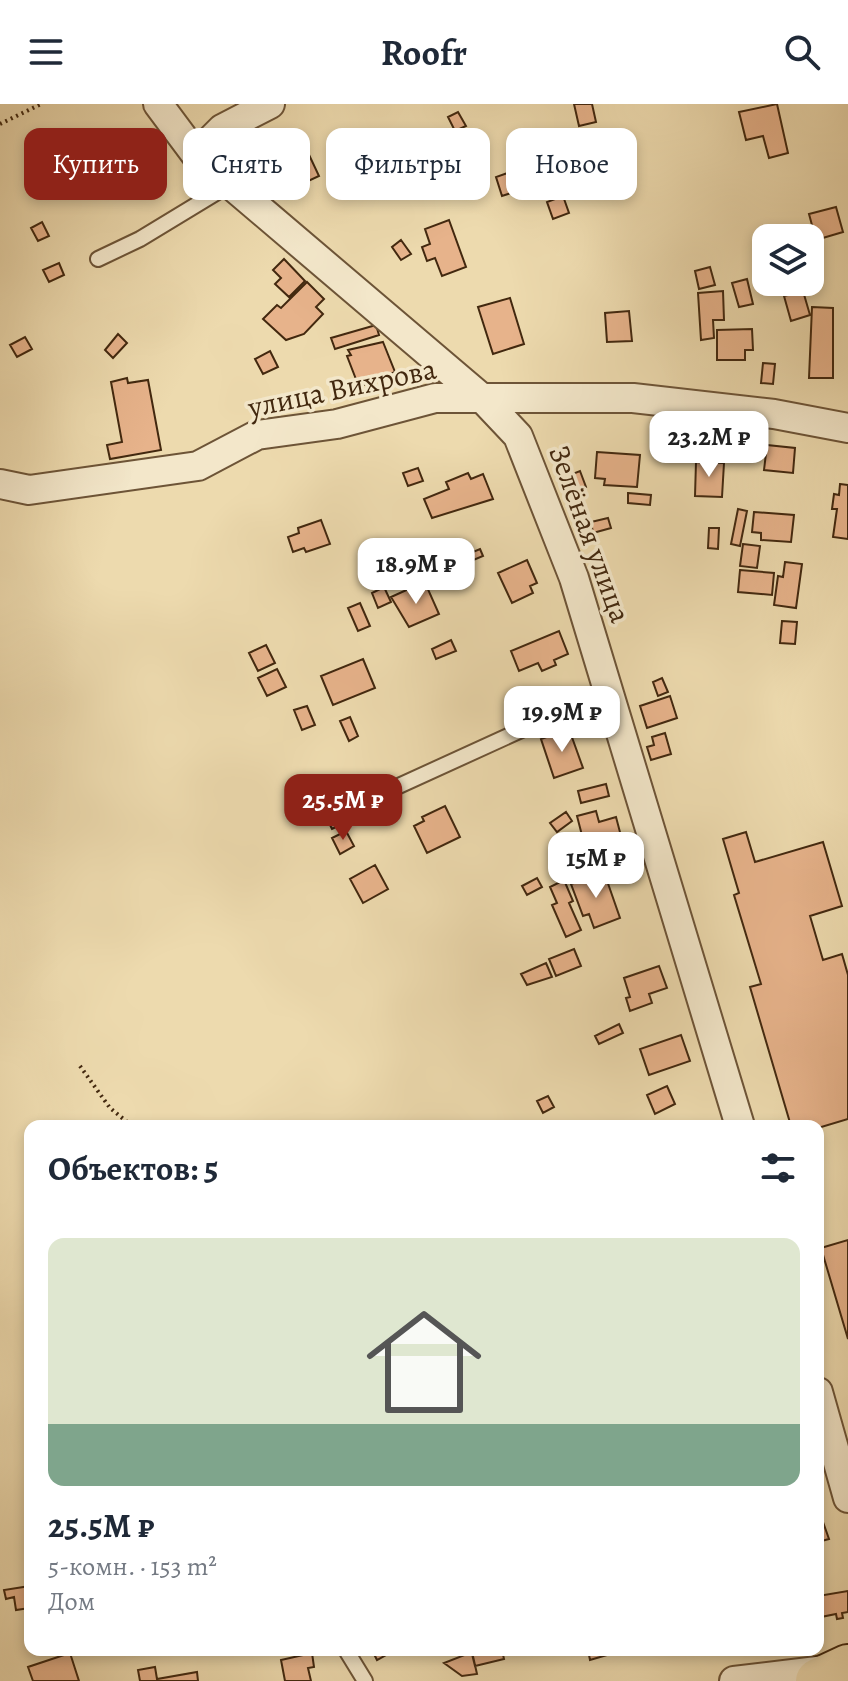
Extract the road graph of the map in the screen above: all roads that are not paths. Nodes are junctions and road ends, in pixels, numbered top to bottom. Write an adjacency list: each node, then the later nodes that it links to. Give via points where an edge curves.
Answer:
1 (158, 104): 4 (street, Зелёная улица)
2 (270, 104): 3 (street)
3 (224, 128)
4 (183, 138)
5 (204, 200): 7 (lane)
6 (247, 200): 8 (street, Зелёная улица)
7 (98, 259)
8 (484, 400): 9 (street, улица Вихрова, via 633,398); 10 (street, улица Вихрова, via 435,398 337,424 257,435 198,466 29,490); 11 (street, Зелёная улица, via 518,436 574,578)
9 (848, 428)
10 (0, 484)
11 (609, 690): 12 (lane); 13 (street, Зелёная улица)
12 (368, 800)
13 (738, 1120)
14 (824, 1413): 15 (street)
15 (848, 1498)
16 (350, 1656): 18 (lane)
17 (835, 1672): 19 (street)
18 (365, 1681)
19 (734, 1681)

